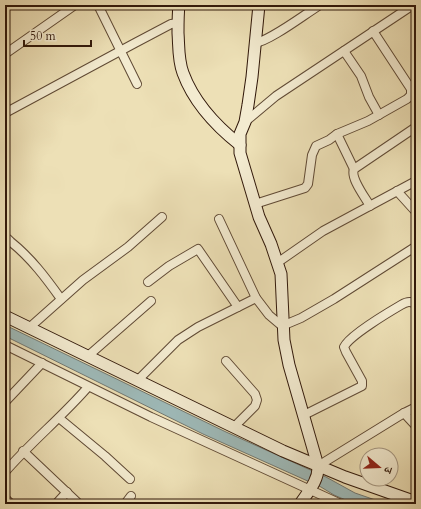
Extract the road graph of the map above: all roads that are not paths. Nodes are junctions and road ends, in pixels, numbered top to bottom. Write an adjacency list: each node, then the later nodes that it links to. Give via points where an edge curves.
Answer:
1 (75, 5): 12 (street)
2 (98, 5): 10 (street)
3 (179, 5): 7 (street)
4 (259, 5): 9 (street)
5 (320, 5): 9 (street, via 271,37)
6 (413, 5): 8 (street)
7 (178, 23): 10 (street, via 171,24); 19 (street, via 179,55 183,72 196,99 212,120)
8 (373, 32): 11 (street); 15 (street, via 411,90 411,95 407,99)
9 (256, 42): 16 (street)
10 (120, 50): 13 (street); 14 (street)
11 (344, 51): 15 (street, via 361,76); 16 (street, via 276,96)
12 (5, 54)
13 (137, 84)
14 (5, 113)
15 (379, 115): 18 (street)
16 (245, 122): 19 (street, via 240,134)
17 (416, 127): 20 (street)
18 (337, 134): 20 (street); 23 (street, via 319,144 314,150 305,188)
19 (240, 145): 23 (street)
20 (354, 169): 24 (street, via 354,179)
21 (416, 182): 22 (street)
22 (398, 191): 24 (street); 25 (street)
23 (255, 204): 30 (street)
24 (370, 206): 30 (street, via 323,231)
25 (416, 212)
26 (162, 217): 33 (street)
27 (219, 219): 32 (street)
28 (6, 238): 33 (street, via 33,262)
29 (415, 247): 38 (street, via 334,299)
30 (277, 263): 38 (street, via 281,274)
31 (148, 282): 36 (street, via 198,249)
32 (256, 298): 36 (street); 38 (street, via 269,315)
33 (61, 300): 39 (street)
34 (151, 301): 41 (street)
35 (416, 305): 49 (street, via 412,302 401,305 347,343 344,347 362,380 362,386)
36 (238, 307): 44 (street, via 178,340)
37 (5, 316): 39 (street)
38 (282, 326): 49 (street, via 289,365)
39 (29, 328): 41 (street)
40 (5, 345): 43 (street)
41 (88, 356): 44 (street)
42 (226, 361): 52 (street, via 255,394 257,400 255,406)
43 (42, 363): 45 (street); 46 (street)
44 (138, 380): 52 (street)
45 (88, 386): 50 (street); 57 (street)
46 (5, 402)
47 (416, 407): 48 (street)
48 (404, 413): 51 (street); 54 (street)
49 (304, 415): 54 (street)
50 (59, 418): 53 (street); 56 (street)
51 (416, 426)
52 (234, 427): 54 (street)
53 (23, 451): 55 (street); 58 (street)
54 (319, 468): 57 (street); 61 (street)
55 (5, 472)
56 (130, 479)
57 (312, 488): 66 (street); 67 (street)
58 (67, 492): 63 (street); 64 (street)
59 (131, 496): 65 (street)
60 (5, 498): 62 (street)
61 (416, 502)
62 (11, 504)
63 (56, 504)
64 (80, 504)
65 (125, 504)
66 (300, 504)
67 (341, 504)

